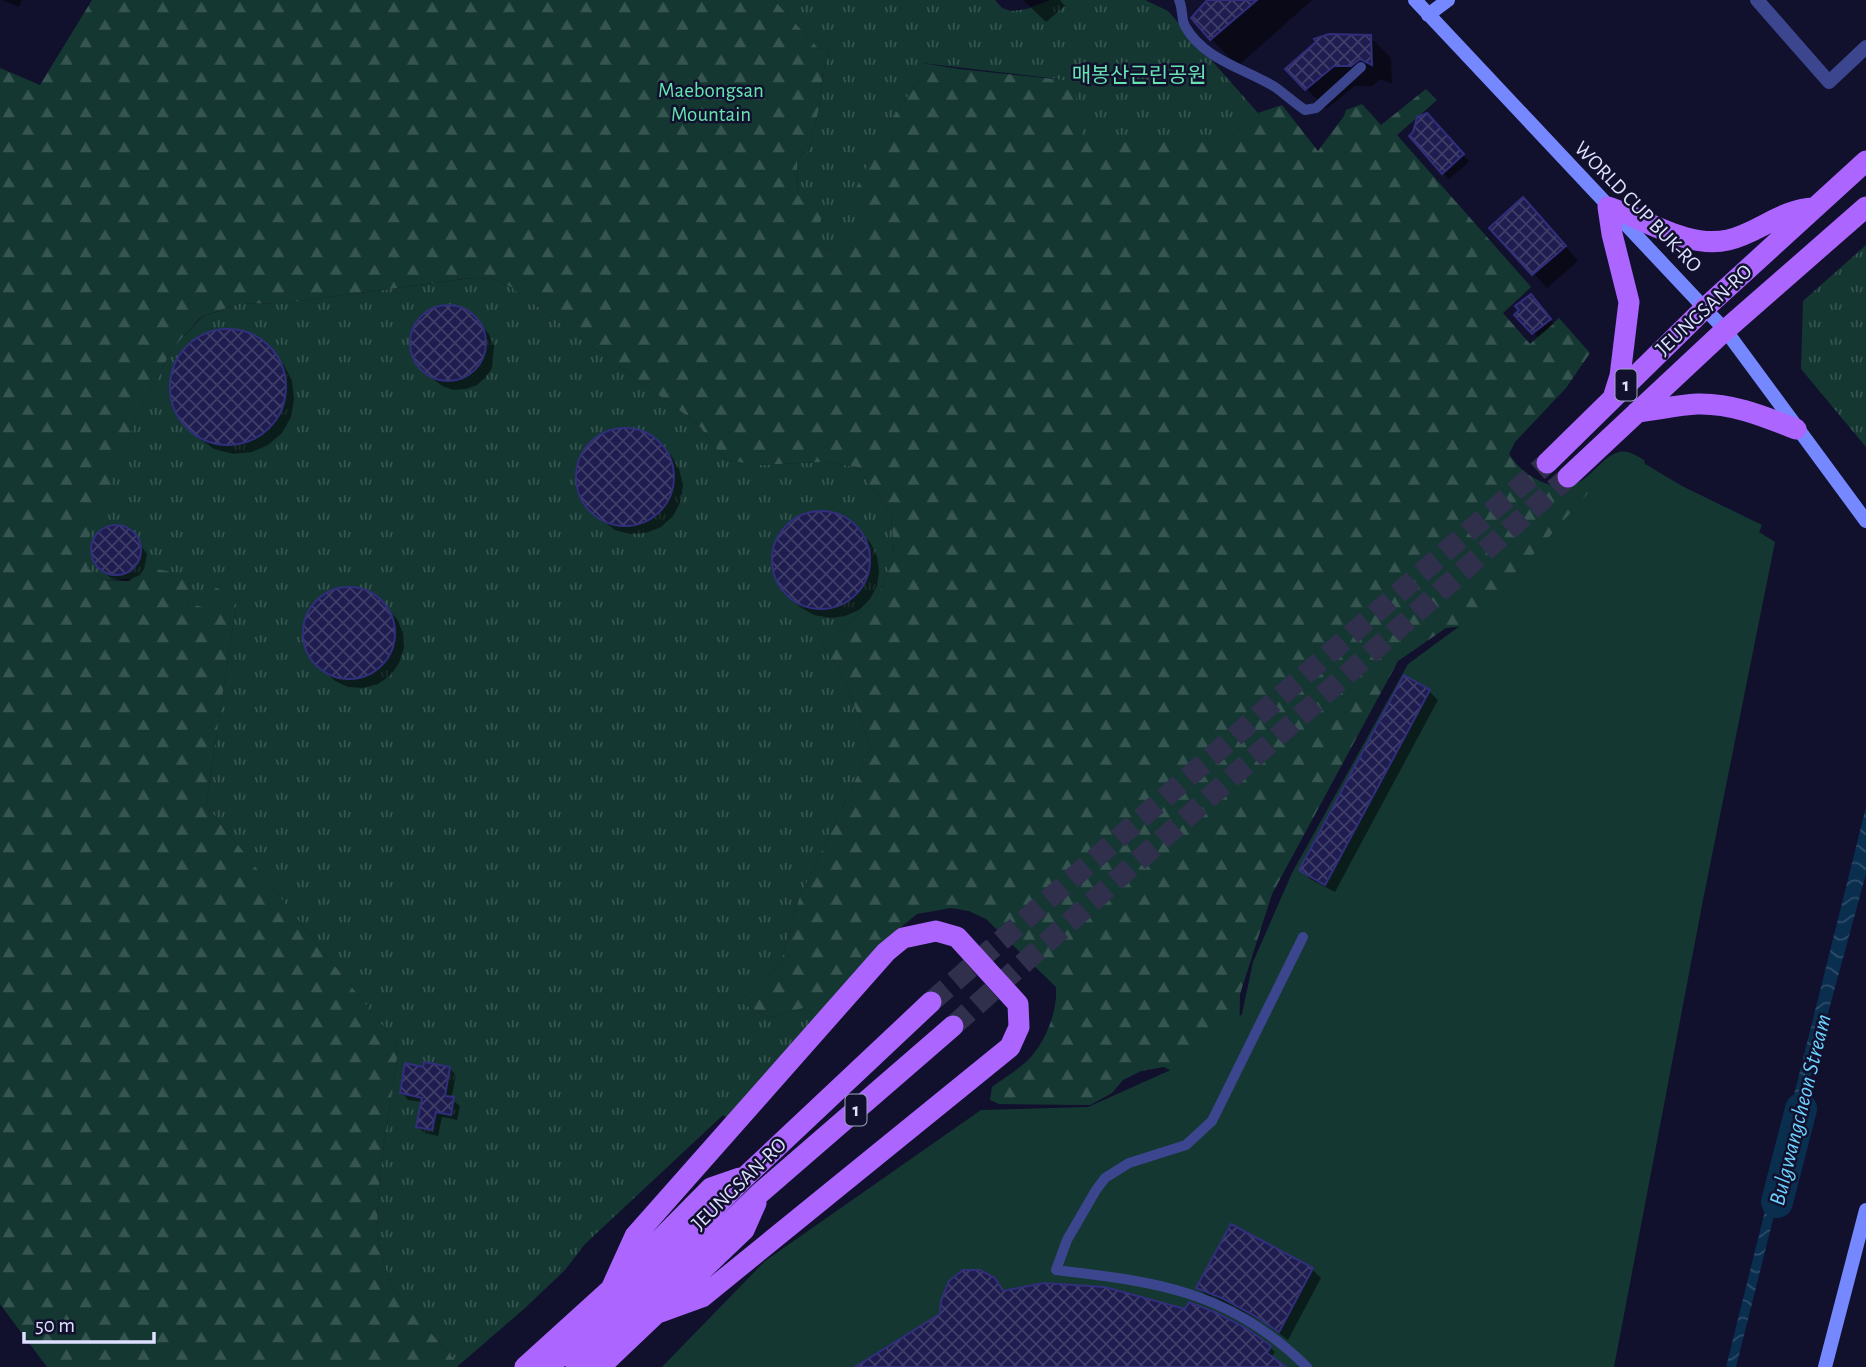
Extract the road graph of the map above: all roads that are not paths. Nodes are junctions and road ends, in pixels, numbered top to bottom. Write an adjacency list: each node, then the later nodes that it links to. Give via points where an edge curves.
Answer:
1 (1179, 0): 7 (lane, via 1184,25 1202,46 1232,67 1278,89 1305,110 1316,108)
2 (1415, 0): 5 (main road, WORLD CUP BUK-RO)
3 (1448, 0): 5 (main road)
4 (1756, 0): 6 (street, via 1829,82)
5 (1428, 15): 10 (main road, WORLD CUP BUK-RO)
6 (1866, 47)
7 (1361, 67)
8 (1866, 161): 11 (main road, JEUNGSAN-RO / 1)
9 (1866, 206): 13 (main road, JEUNGSAN-RO / 1)
10 (1608, 207): 11 (main road, via 1671,233 1709,241 1728,240 1787,212); 12 (main road, WORLD CUP BUK-RO); 14 (main road, via 1629,302)
11 (1814, 208): 12 (main road, JEUNGSAN-RO / 1)
12 (1704, 308): 13 (main road, WORLD CUP BUK-RO); 14 (main road, JEUNGSAN-RO / 1)
13 (1726, 331): 15 (main road, JEUNGSAN-RO / 1); 16 (main road, WORLD CUP BUK-RO)
14 (1614, 397): 17 (main road, JEUNGSAN-RO / 1)
15 (1637, 412): 16 (main road, via 1721,405 1752,411); 18 (main road, JEUNGSAN-RO / 1)
16 (1796, 429): 19 (main road, WORLD CUP BUK-RO)
17 (1547, 463)
18 (1568, 477)
19 (1865, 520)
20 (1303, 937): 32 (lane, via 1212,1121 1186,1145 1129,1163 1105,1178 1068,1240 1056,1270 1134,1279 1202,1298 1268,1333)
21 (931, 1002): 23 (main road, JEUNGSAN-RO / 1)
22 (953, 1026): 24 (main road, JEUNGSAN-RO / 1)
23 (745, 1177): 26 (main road, 1, via 712,1188); 29 (main road, JEUNGSAN-RO, via 623,1300)
24 (759, 1195): 27 (main road, 1, via 744,1230); 30 (main road, JEUNGSAN-RO)
25 (1866, 1210): 33 (main road)
26 (611, 1289): 27 (main road, via 635,1236 886,952 903,938 936,931 957,937 1018,1004 1019,1027 1010,1047 702,1297); 28 (main road, 1)
27 (658, 1313): 31 (main road, 1)
28 (525, 1367)
29 (548, 1367)
30 (576, 1367)
31 (600, 1367)
32 (1307, 1367)
33 (1825, 1367)

